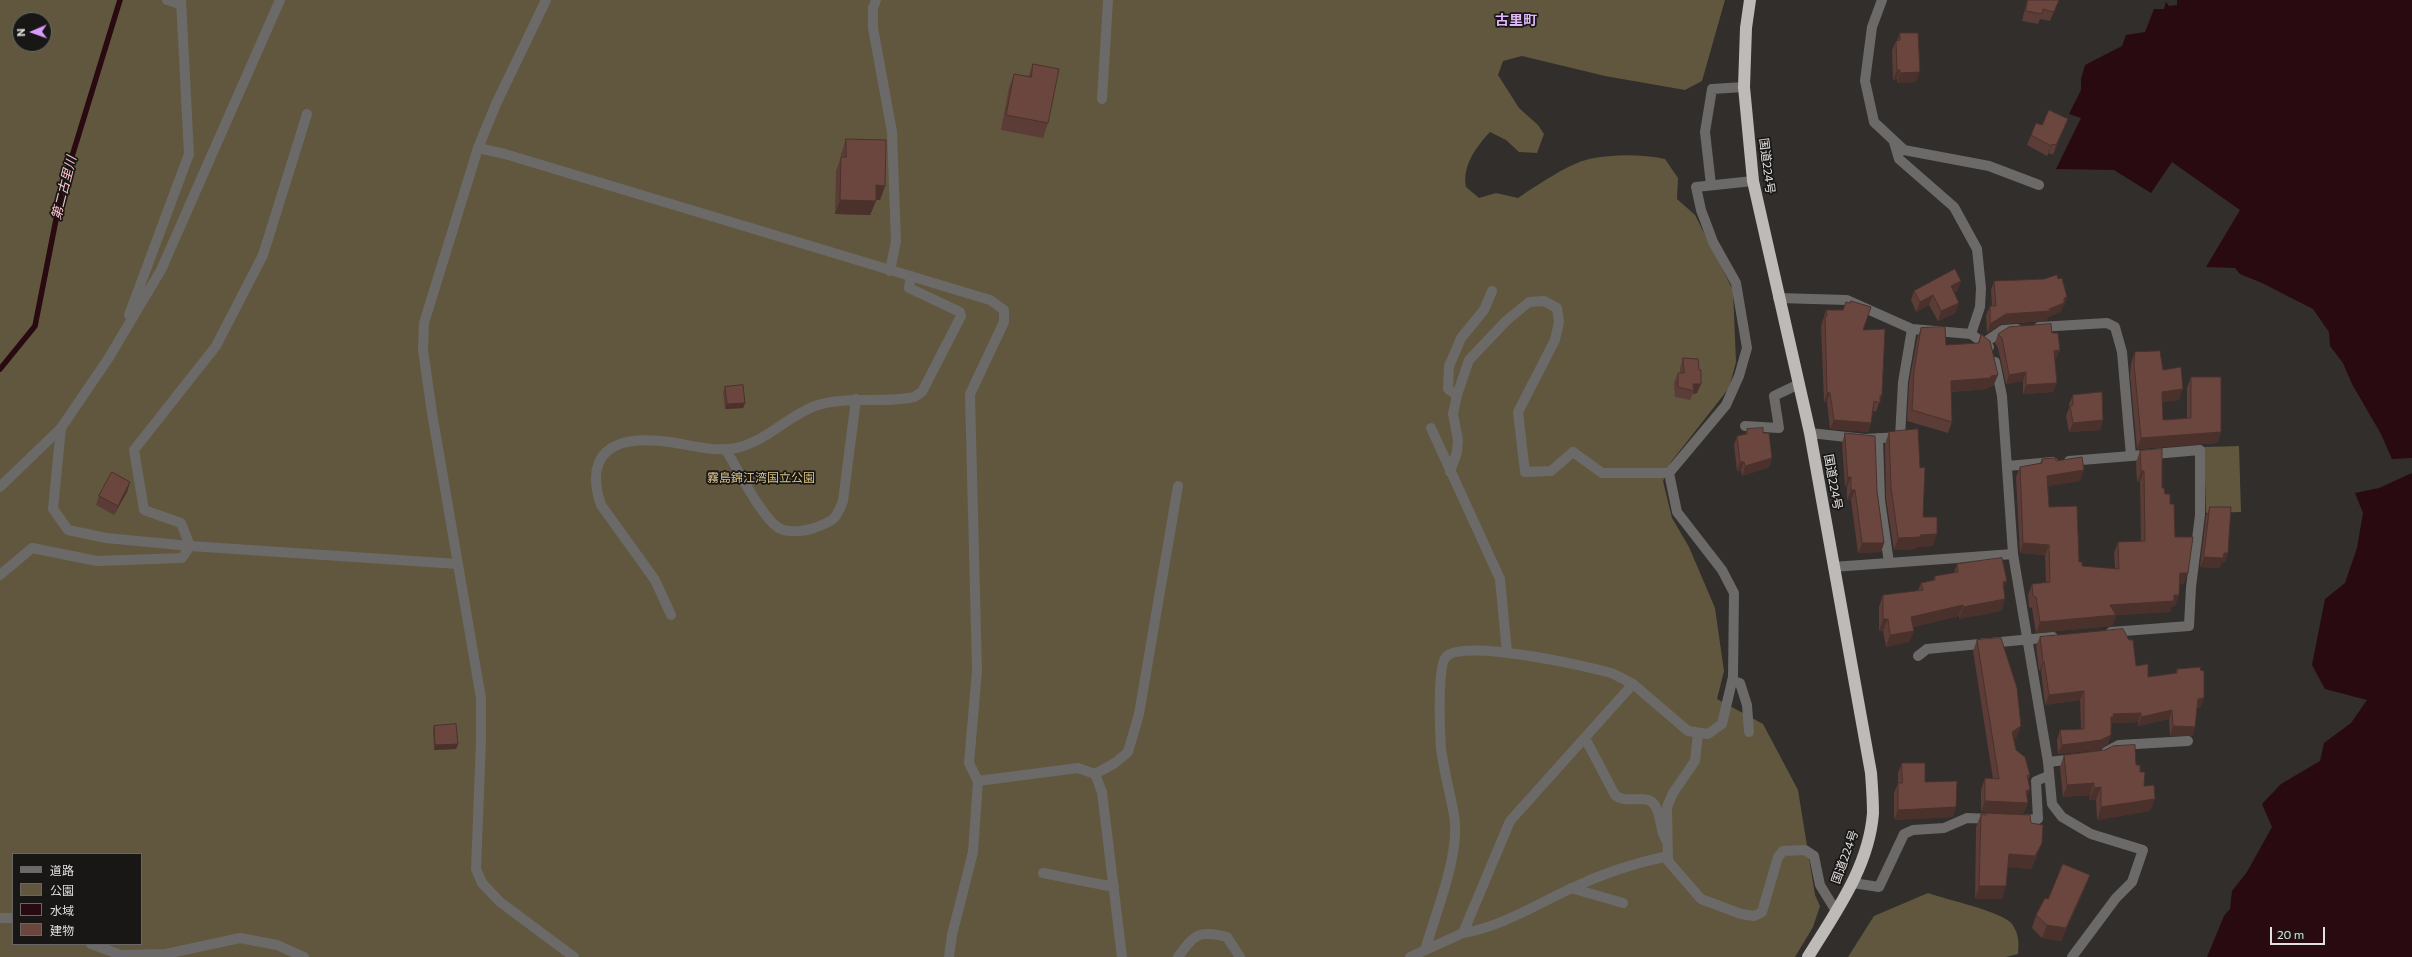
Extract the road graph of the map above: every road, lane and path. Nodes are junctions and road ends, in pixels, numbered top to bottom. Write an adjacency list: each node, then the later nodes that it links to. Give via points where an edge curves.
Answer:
1 (167, 0): 8 (street)
2 (280, 0): 23 (street, via 161,270)
3 (546, 0): 13 (street, via 496,104)
4 (876, 0): 17 (street, via 873,8 873,28 892,132 896,241)
5 (1108, 0): 10 (street)
6 (1750, 0): 9 (highway, 国道224号, via 1746,28)
7 (1882, 0): 12 (street, via 1872,27 1865,81 1874,122)
8 (180, 2): 23 (street, via 189,154)
9 (1744, 87): 14 (highway, 国道224号); 15 (street, via 1712,89 1705,132)
10 (1102, 99)
11 (307, 114): 40 (street, via 263,255 220,339 134,450 144,510 180,523)
12 (1894, 141): 16 (street, via 1904,150 1989,166); 22 (street, via 1899,159 1954,207 1977,249 1980,307)
13 (478, 148): 17 (street); 43 (street, via 424,323 423,350)
14 (1753, 181): 15 (street); 20 (highway, 国道224号)
15 (1711, 185): 37 (street, via 1696,187 1701,210 1713,242 1736,283 1747,348 1739,376 1726,405)
16 (2039, 185)
17 (890, 271): 18 (street)
18 (911, 276): 27 (street, via 908,288 960,312 961,316 922,392 907,399); 63 (street, via 990,300 1004,310 1004,322 970,394 977,671 969,763)
19 (1492, 291): 26 (street, via 1484,310 1461,338 1449,366 1448,389)
20 (1778, 298): 21 (street, via 1847,300); 25 (highway, 国道224号)
21 (1912, 329): 22 (street); 32 (street, via 1903,382 1900,437)
22 (1971, 334): 24 (street)
23 (121, 337): 29 (street)
24 (1984, 343): 34 (street, via 2003,330 2107,322 2115,327 2122,352); 35 (street, via 1992,349 2002,396)
25 (1799, 384): 28 (street, via 1774,396 1779,428); 31 (highway, 国道224号)
26 (1457, 395): 36 (street, via 1454,414 1457,446); 37 (street, via 1469,360 1507,320 1529,302 1544,301 1557,308 1559,322 1555,340 1518,412 1525,472 1551,471 1573,452 1602,473)
27 (856, 399): 33 (street, via 816,406 799,413 751,445); 33 (street, via 844,501 838,516 831,522 808,530 782,530 776,526 770,521)
28 (1745, 426)
29 (61, 428): 39 (street); 40 (street, via 53,508 68,530 106,538)
30 (1431, 428): 36 (street)
31 (1810, 433): 32 (street); 44 (highway, 国道224号)
32 (1878, 438): 42 (street, via 1880,500)
33 (726, 450): 46 (street, via 659,440 630,442 609,449 601,455 596,465 596,491 601,505 654,580)
34 (2131, 456): 35 (street); 47 (street, via 2200,450 2200,515 2191,587 2190,626)
35 (2007, 466): 41 (street)
36 (1450, 472): 50 (street, via 1500,579)
37 (1669, 473): 52 (street, via 1677,512 1722,570 1734,593)
38 (1178, 486): 61 (street, via 1139,714 1128,752)
39 (0, 487)
40 (190, 546): 43 (street); 45 (street, via 182,558 97,561 32,548)
41 (2013, 554): 42 (street); 49 (street)
42 (1888, 563): 44 (street)
43 (458, 564): 78 (street, via 481,698 482,741 476,869 482,883 500,902)
44 (1833, 567): 67 (highway, 国道224号, via 1866,732 1871,773 1873,813 1867,844)
45 (0, 575)
46 (671, 614)
47 (2097, 633)
48 (2066, 636): 49 (street)
49 (2028, 639): 51 (street, via 1927,649); 60 (street)
50 (1507, 652): 53 (street, via 1613,674); 76 (street, via 1454,652 1446,656 1440,670 1441,749 1454,817 1455,847)
51 (1918, 656)
52 (1732, 681): 54 (street, via 1740,683 1747,705); 55 (street, via 1722,724 1708,734)
53 (1633, 684): 55 (street, via 1688,732); 56 (street)
54 (1748, 732)
55 (1698, 733): 64 (street, via 1695,761 1673,793 1667,807)
56 (1585, 738): 64 (street, via 1615,795 1624,800 1649,800 1654,804 1661,832); 74 (street, via 1510,821)
57 (2188, 741): 58 (street, via 2119,745)
58 (2100, 756)
59 (2085, 758): 60 (street)
60 (2048, 762): 62 (street)
61 (1095, 774): 63 (street, via 1078,768); 68 (street, via 1102,792)
62 (2048, 776): 67 (street, via 2036,781 2038,819 2030,821 1968,818 1944,828 1913,830 1904,834 1879,887); 85 (street, via 2052,804 2062,817 2091,834 2143,850 2132,882 2116,898)
63 (978, 781): 79 (street, via 973,852)
64 (1668, 844): 65 (street)
65 (1668, 856): 69 (street, via 1633,864); 71 (street, via 1668,861 1701,899 1741,914 1754,916 1762,912 1778,857 1783,851 1805,850 1814,856 1820,884)
66 (1043, 874): 68 (street)
67 (1853, 883): 71 (highway, 国道224号)
68 (1114, 887): 80 (street)
69 (1571, 888): 70 (street); 74 (street, via 1484,930)
70 (1623, 903)
71 (1836, 911): 84 (highway, 国道224号)
72 (0, 918): 73 (street)
73 (12, 918)
74 (1463, 933): 76 (street)
75 (94, 945): 77 (street, via 121,954 166,954 240,938 278,945)
76 (1426, 950): 83 (street)
77 (304, 957)
78 (574, 957)
79 (949, 957)
80 (1122, 957)
81 (1178, 957): 82 (street, via 1194,936 1209,932 1227,937)
82 (1240, 957)
83 (1410, 957)
84 (1808, 957)
85 (2072, 957)

